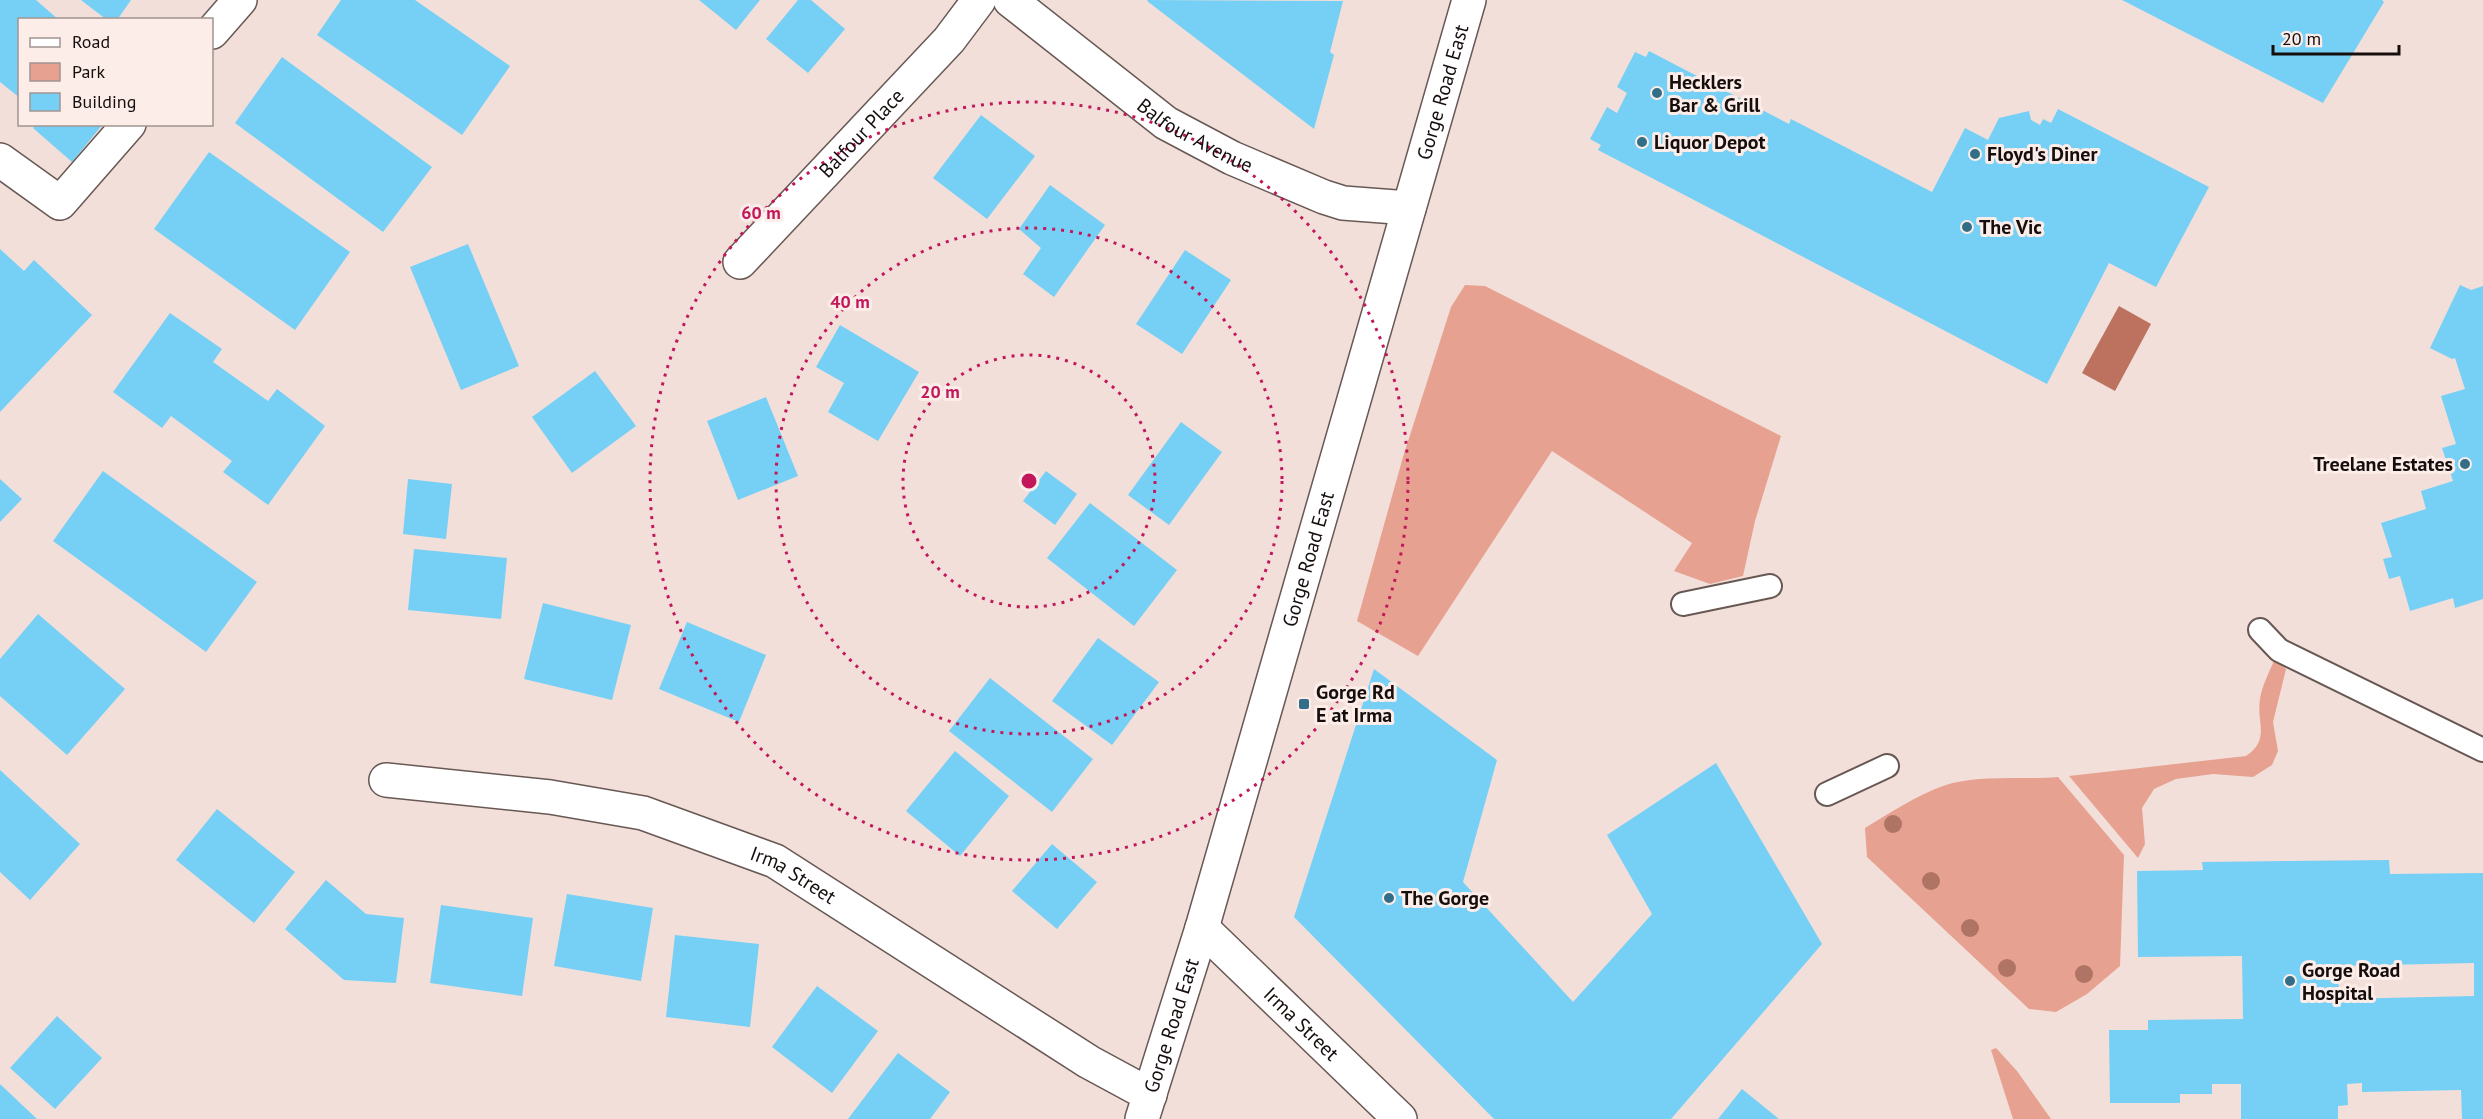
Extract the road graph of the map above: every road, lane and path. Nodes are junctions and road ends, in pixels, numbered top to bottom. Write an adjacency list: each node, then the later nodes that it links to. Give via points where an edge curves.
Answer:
1 (240, 0): 5 (street)
2 (979, 0): 9 (street, Balfour Place, via 949,40)
3 (1010, 0): 8 (street, Balfour Avenue, via 1166,123 1232,158 1343,203)
4 (1468, 0): 8 (street, Gorge Road East)
5 (213, 31)
6 (127, 126): 7 (street, via 60,203)
7 (0, 160)
8 (1409, 208): 17 (street, Gorge Road East)
9 (740, 262)
10 (1770, 586): 11 (lane)
11 (1683, 604)
12 (2260, 630): 13 (lane, via 2279,650)
13 (2483, 750)
14 (1887, 766): 16 (lane)
15 (386, 780): 18 (street, Irma Street, via 550,797 643,813 775,861 1089,1062)
16 (1827, 794)
17 (1202, 928): 18 (street, Gorge Road East); 19 (street, Irma Street)
18 (1146, 1107)
19 (1400, 1119)

